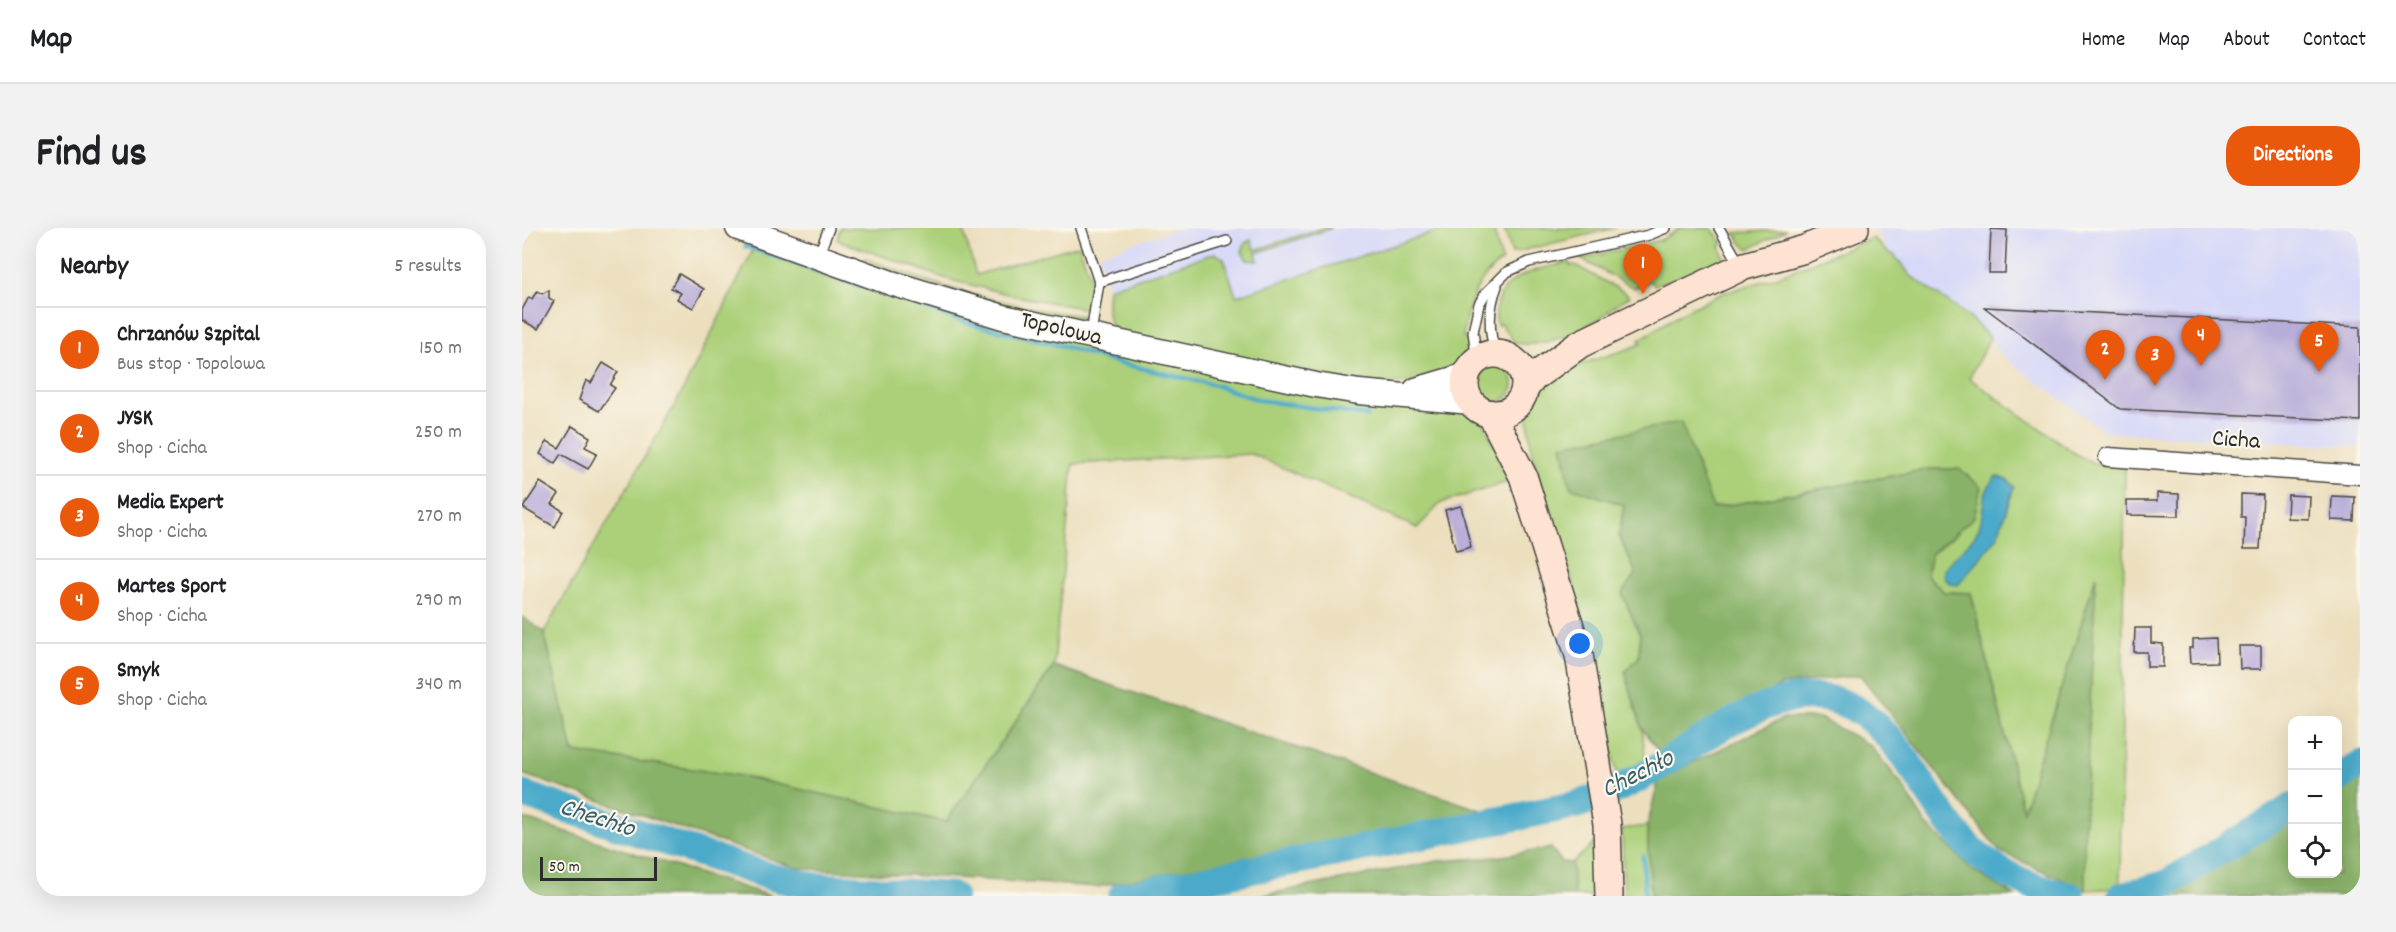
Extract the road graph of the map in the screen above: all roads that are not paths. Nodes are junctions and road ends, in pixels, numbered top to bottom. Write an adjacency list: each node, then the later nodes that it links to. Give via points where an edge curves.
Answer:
1 (738, 228): 9 (street, Topolowa)
2 (829, 228): 9 (lane)
3 (1081, 228): 11 (lane)
4 (1665, 228): 12 (lane, via 1529,262 1507,272)
5 (1719, 228): 10 (lane)
6 (1811, 228): 10 (main road, Topolowa)
7 (1855, 228): 10 (main road, Topolowa, via 1804,249)
8 (1227, 241): 11 (lane)
9 (818, 256): 13 (street, Topolowa, via 992,313)
10 (1746, 266): 14 (main road, Topolowa)
11 (1099, 282): 13 (lane)
12 (1497, 284): 15 (lane, via 1490,316); 15 (lane, via 1486,293 1475,317 1474,345)
13 (1091, 337): 16 (street, Topolowa, via 1316,384)
14 (1580, 344): 15 (main road, Topolowa); 17 (main road, Topolowa)
15 (1488, 362): 16 (street, Topolowa, via 1438,385); 17 (main road, via 1466,389); 17 (main road, via 1524,377)
16 (1393, 395): 17 (street, Topolowa)
17 (1500, 403): 20 (main road, via 1579,656 1607,824)
18 (2109, 458): 19 (street, Cicha)
19 (2360, 475)
20 (1609, 896)

